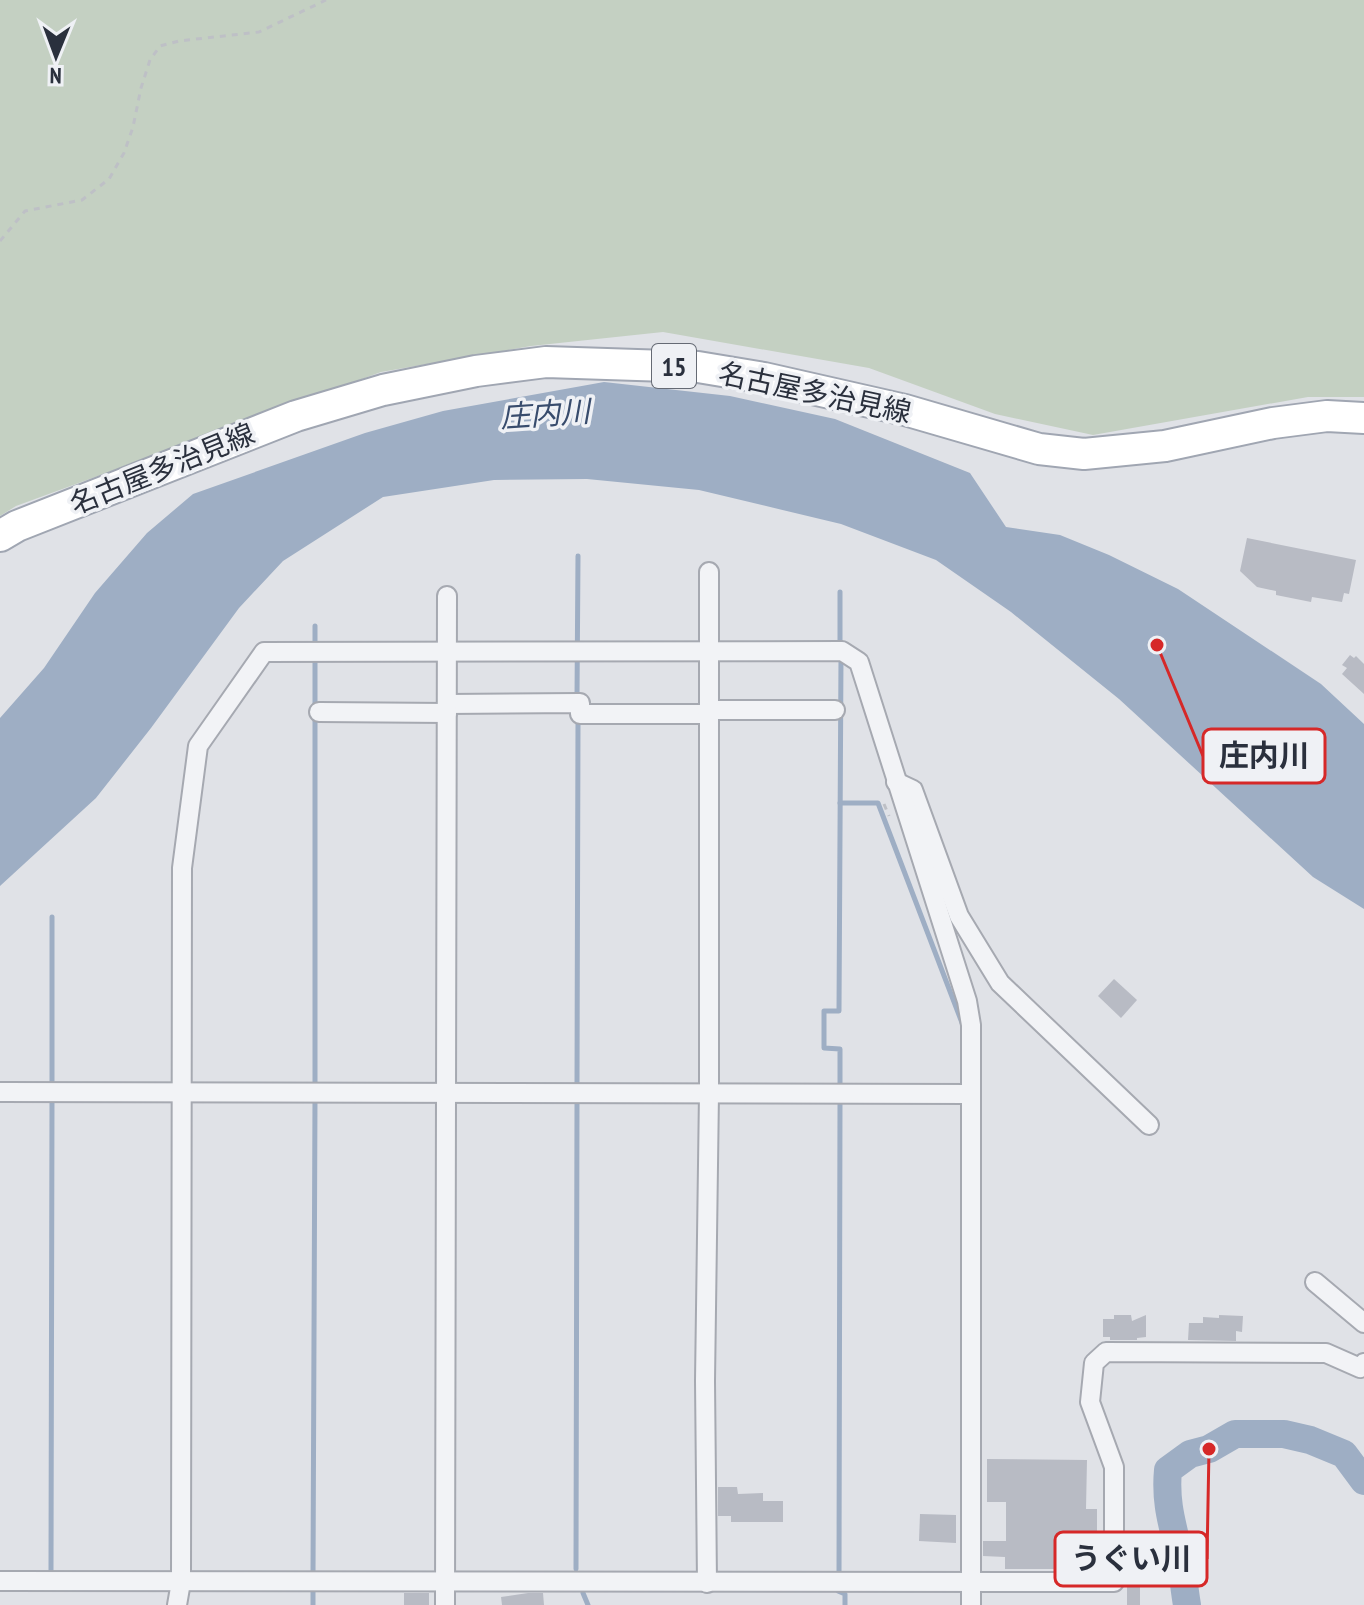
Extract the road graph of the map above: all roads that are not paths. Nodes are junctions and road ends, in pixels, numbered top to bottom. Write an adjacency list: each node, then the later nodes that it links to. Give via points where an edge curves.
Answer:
1 (1364, 418): 2 (main road, 名古屋多治見線 / 15, via 1327,416 1165,446 1084,454 1039,449 905,410 764,378 698,367 546,362 383,390 296,416)
2 (0, 536)
3 (709, 572): 6 (street)
4 (447, 596): 5 (street)
5 (447, 651): 6 (street); 7 (street); 13 (street, via 264,652 198,746 182,868)
6 (707, 652): 10 (street); 11 (street, via 842,651 859,662)
7 (447, 708): 9 (street); 10 (street, via 580,703 580,714); 14 (street)
8 (835, 710): 10 (street)
9 (319, 712)
10 (708, 712): 15 (street)
11 (896, 782): 16 (street, via 967,1001); 17 (street, via 913,790 959,916 1000,983)
12 (0, 1092): 13 (street)
13 (183, 1093): 14 (street); 22 (street)
14 (446, 1093): 15 (street); 23 (street)
15 (709, 1093): 16 (street); 24 (street)
16 (970, 1094): 25 (street)
17 (1149, 1125)
18 (1315, 1282): 19 (street)
19 (1364, 1323)
20 (1364, 1363): 25 (street, via 1360,1368 1326,1353 1106,1352 1094,1363 1090,1402 1114,1467 1114,1582)
21 (0, 1581): 22 (street)
22 (181, 1582): 23 (street); 26 (street)
23 (445, 1582): 24 (street); 27 (street)
24 (707, 1583): 25 (street)
25 (971, 1583): 28 (street)
26 (177, 1605)
27 (445, 1605)
28 (971, 1605)

